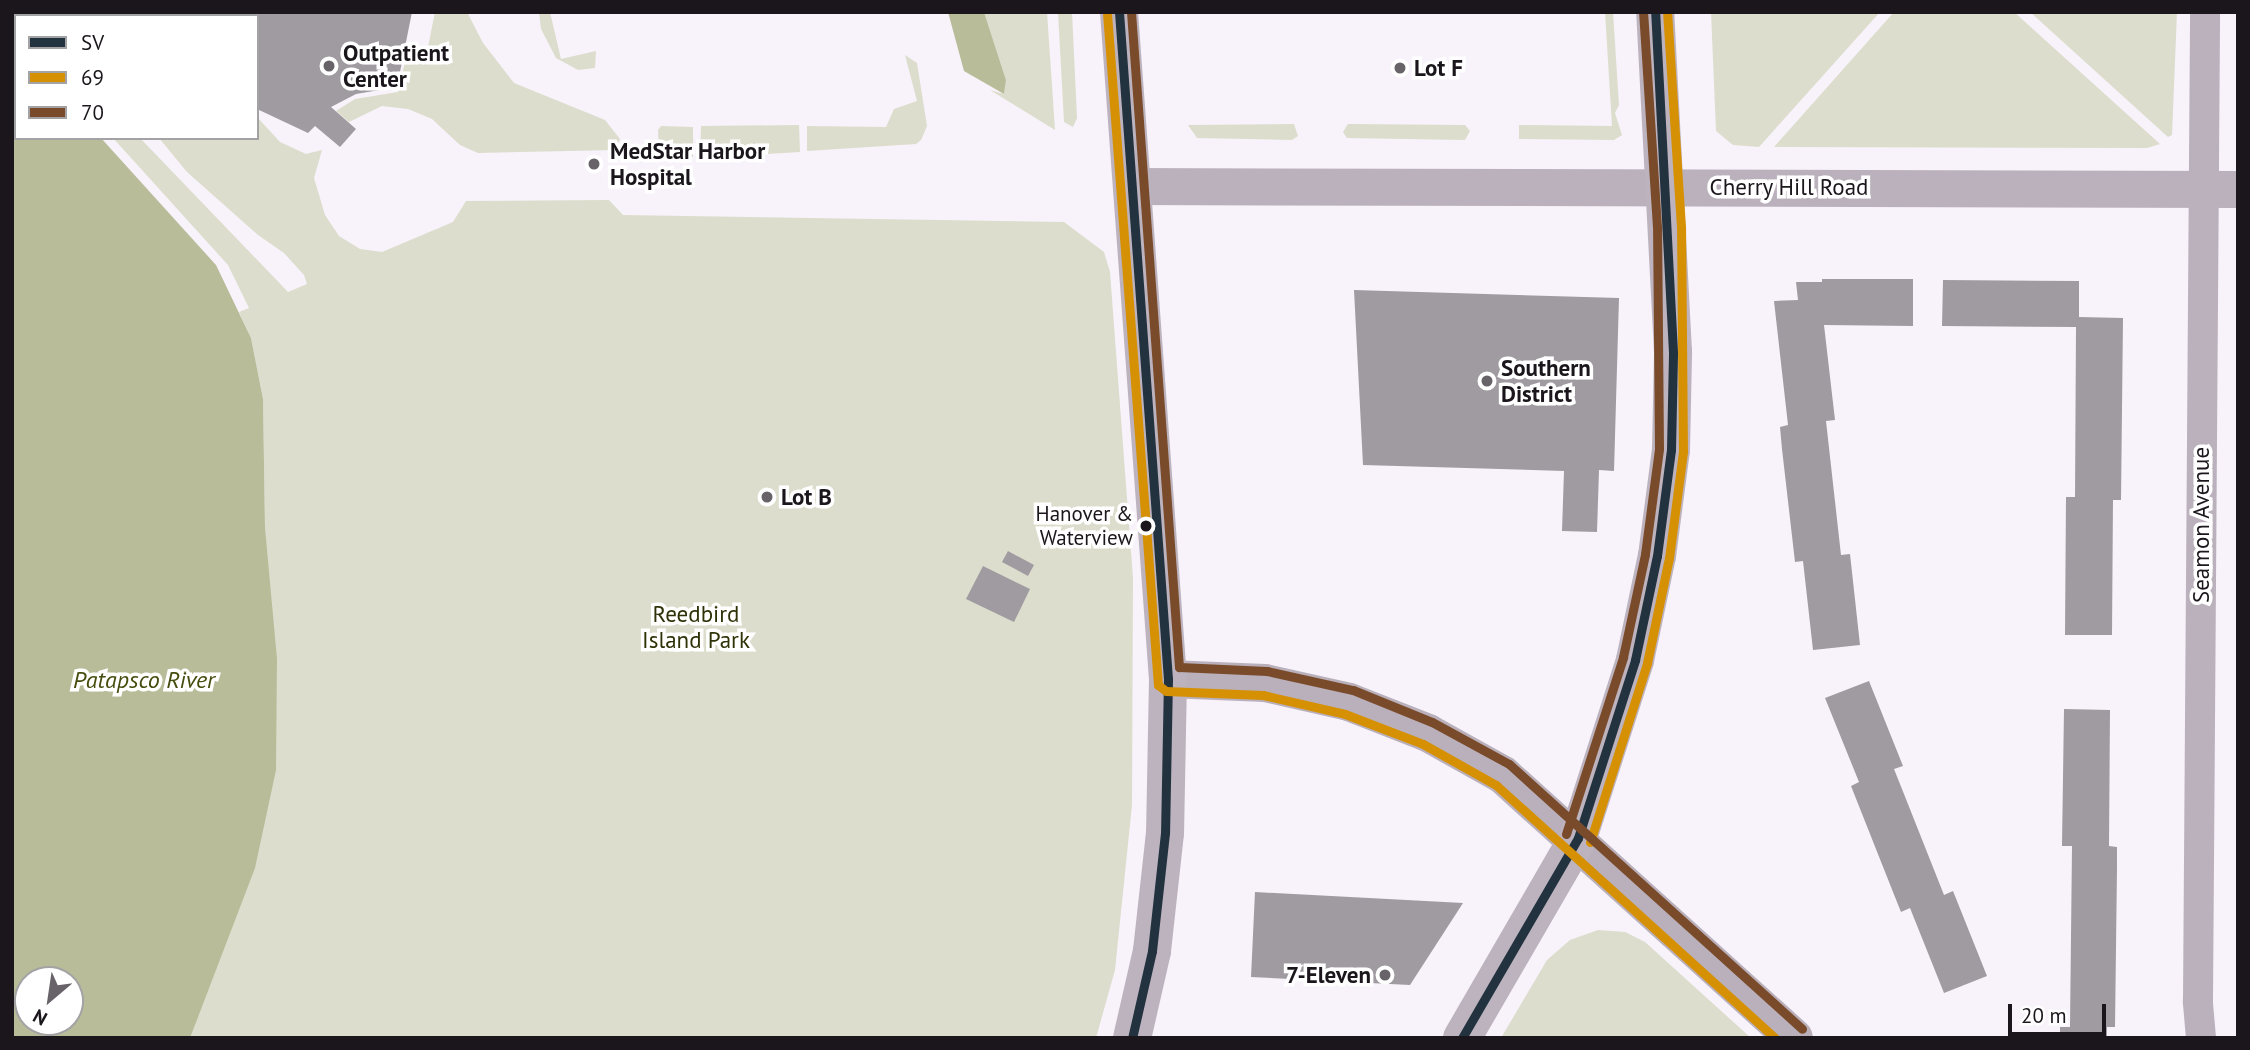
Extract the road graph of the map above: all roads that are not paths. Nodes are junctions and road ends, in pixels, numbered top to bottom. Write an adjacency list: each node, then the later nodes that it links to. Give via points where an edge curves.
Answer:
1 (1119, 12): 4 (main road)
2 (1655, 12): 5 (main road)
3 (2205, 12): 6 (street, Seamon Avenue)
4 (1131, 186): 5 (street, Cherry Hill Road); 7 (main road)
5 (1667, 186): 6 (street, Cherry Hill Road); 8 (main road, via 1671,438 1661,529 1635,660)
6 (2221, 189): 12 (street, Seamon Avenue)
7 (1168, 679): 8 (main road, via 1265,683 1360,706 1428,733 1503,775); 9 (main road, via 1165,833 1152,951)
8 (1578, 838): 10 (main road); 11 (main road)
9 (1132, 1038)
10 (1462, 1038)
11 (1794, 1038)
12 (2201, 1038)

